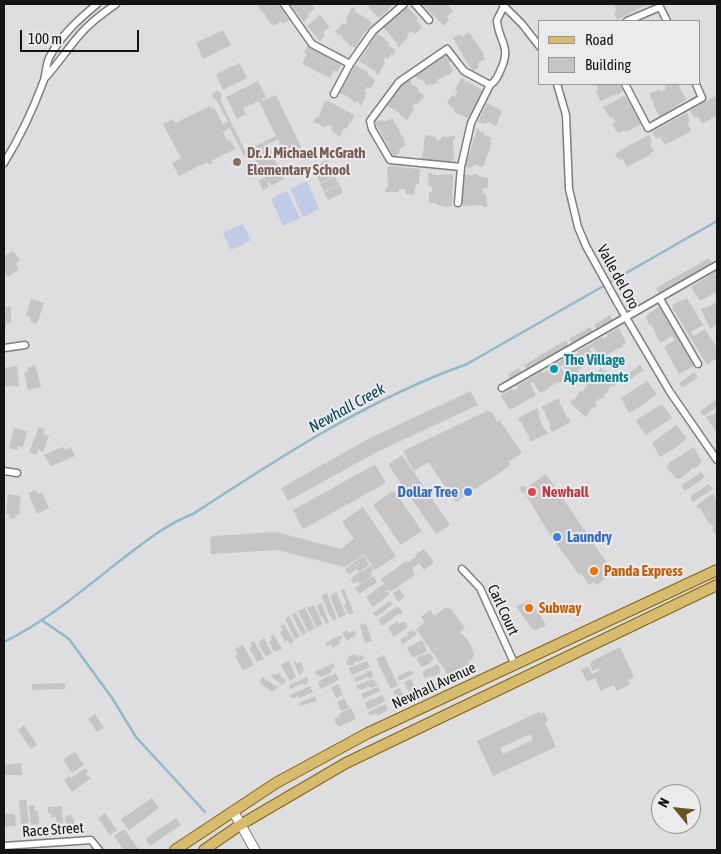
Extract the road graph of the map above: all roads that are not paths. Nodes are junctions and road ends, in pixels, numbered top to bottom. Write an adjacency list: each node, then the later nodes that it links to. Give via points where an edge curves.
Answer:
1 (98, 4): 12 (street, via 59,41 48,59)
2 (116, 4): 12 (street, via 90,24)
3 (284, 4): 11 (street, via 312,44)
4 (404, 4): 11 (street, via 373,31)
5 (414, 4): 7 (street)
6 (503, 5): 10 (street); 13 (street, via 497,25 506,60 495,82)
7 (429, 20)
8 (629, 20): 9 (street, via 660,6)
9 (667, 20)
10 (538, 44)
11 (350, 64): 17 (street)
12 (44, 79): 18 (street)
13 (490, 85): 19 (street, via 471,123); 19 (street, via 464,71 447,49 399,82 370,121 390,160)
14 (557, 85): 23 (street, Valle del Oro, via 566,115 567,173 578,227)
15 (626, 85): 16 (street, via 648,128 702,98)
16 (696, 85)
17 (334, 94)
18 (4, 163)
19 (461, 167): 20 (street)
20 (458, 203)
21 (717, 266): 22 (street)
22 (660, 298): 23 (street); 26 (street)
23 (627, 318): 27 (street); 28 (street, Valle del Oro, via 670,392)
24 (25, 345): 25 (street)
25 (4, 348)
26 (698, 364)
27 (502, 388)
28 (717, 460)
29 (4, 471): 30 (street)
30 (17, 473)
31 (462, 569): 36 (street, Carl Court, via 480,588)
32 (717, 570): 34 (main road, Newhall Avenue)
33 (717, 585): 35 (main road, Newhall Avenue)
34 (656, 599): 35 (main road); 36 (main road, Newhall Avenue)
35 (662, 611): 38 (main road, Newhall Avenue, via 346,763)
36 (515, 665): 37 (main road, Newhall Avenue, via 368,733)
37 (232, 811): 38 (street); 41 (main road, Newhall Avenue)
38 (240, 825): 42 (main road, Newhall Avenue); 43 (street)
39 (4, 846): 40 (street, Race Street, via 92,840)
40 (99, 850)
41 (174, 850)
42 (204, 850)
43 (255, 850)

